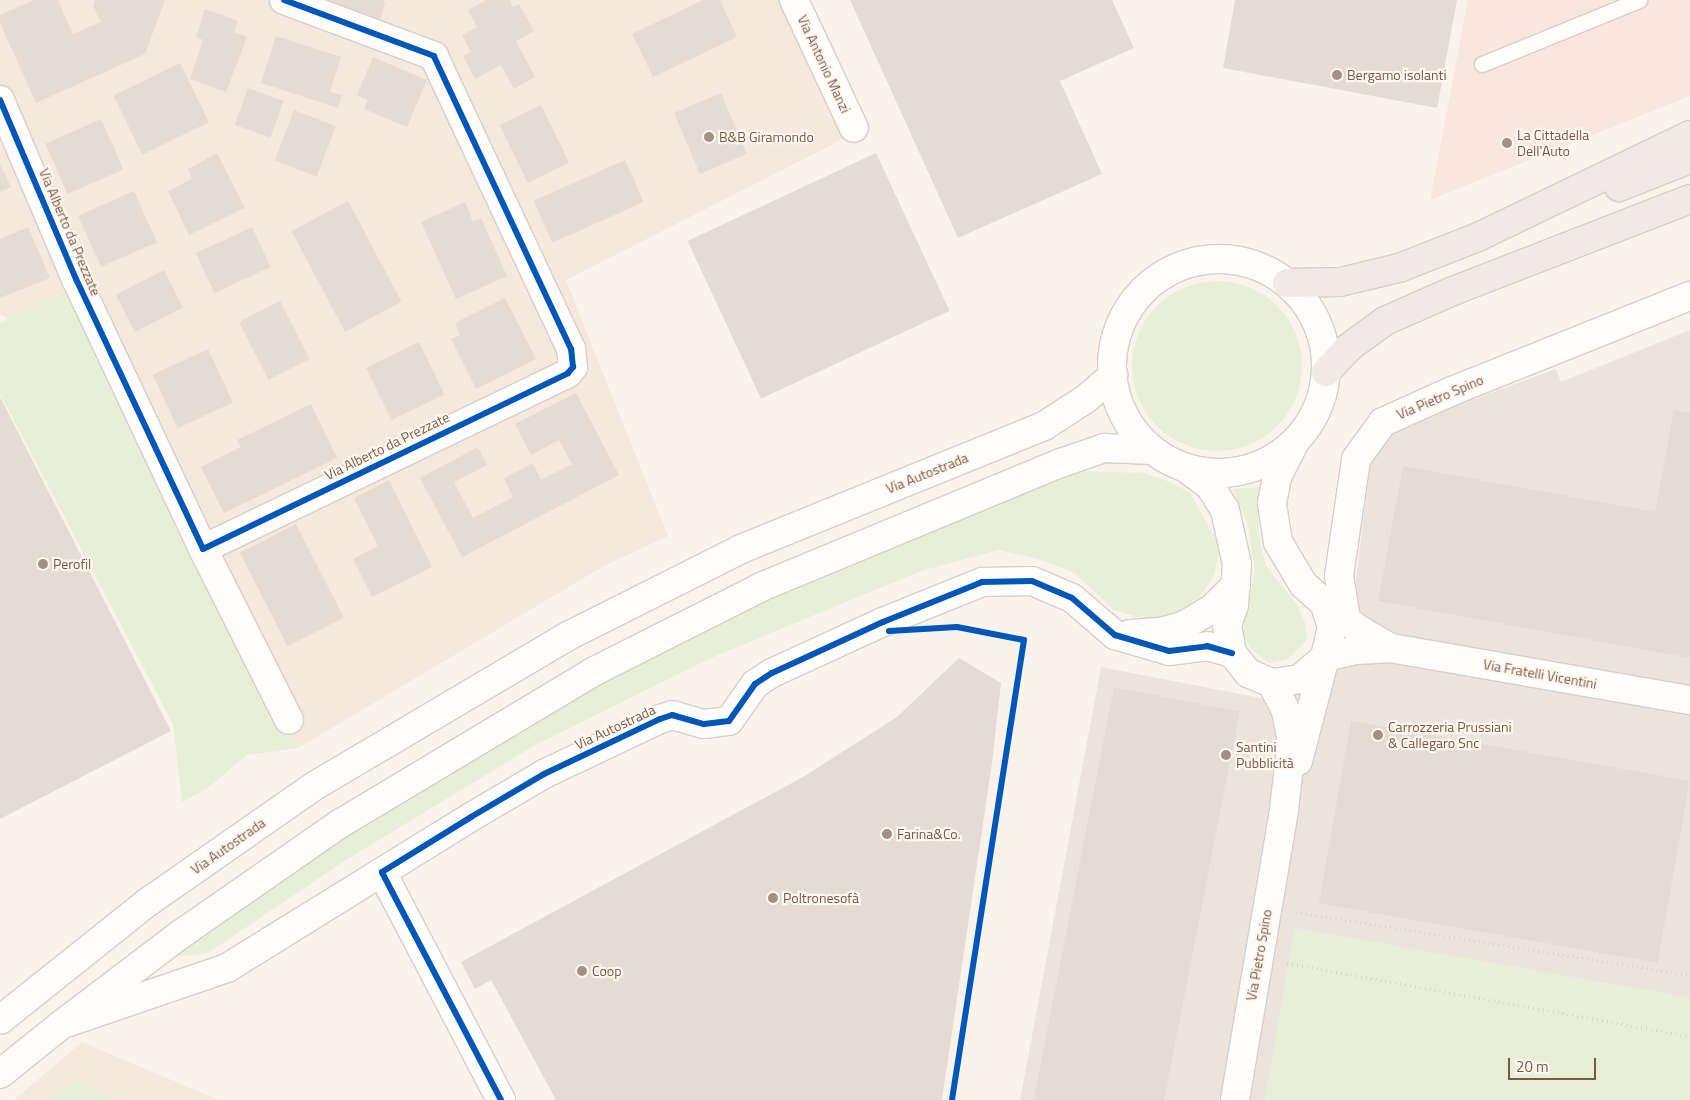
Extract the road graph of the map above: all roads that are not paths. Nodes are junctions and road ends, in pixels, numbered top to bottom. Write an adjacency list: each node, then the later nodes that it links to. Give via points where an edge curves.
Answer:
1 (284, 0): 18 (street, Via Alberto da Prezzate, via 434,56 571,349 573,367 559,377)
2 (794, 0): 6 (street, Via Antonio Manzi)
3 (1639, 0): 4 (lane)
4 (1482, 64)
5 (0, 100): 18 (street, Via Alberto da Prezzate, via 76,279)
6 (854, 128)
7 (1690, 135): 10 (highway)
8 (1690, 158): 10 (highway)
9 (1682, 201): 13 (highway, via 1454,291 1385,322 1348,348)
10 (1478, 237): 11 (highway, via 1398,268 1340,282)
11 (1287, 283): 13 (street, Via Autostrada, via 1316,320 1324,345); 14 (street, Via Autostrada, via 1244,262 1211,259 1178,267 1149,284 1127,310 1114,341)
12 (1690, 296): 21 (street, Via Pietro Spino, via 1383,422 1356,459 1339,576)
13 (1326, 372): 15 (street, Via Autostrada, via 1322,397 1311,421)
14 (1112, 375): 16 (street, Via Autostrada, via 1116,396 1125,416); 31 (street, Via Autostrada, via 1087,398 1044,426 741,549 570,635 316,785 148,902)
15 (1295, 442): 17 (street, Via Autostrada, via 1277,456 1248,469 1209,473); 20 (street, Via Pietro Spino, via 1277,477 1272,504 1278,542 1303,584)
16 (1152, 450): 17 (street, Via Autostrada); 32 (street, Via Autostrada, via 1104,448 1060,463 761,587 593,672 341,823 181,934)
17 (1186, 468): 19 (street, via 1210,486 1225,510 1237,564)
18 (203, 550): 28 (street, Via Alberto da Prezzate)
19 (1236, 585): 22 (street, via 1212,609 1185,625 1161,632); 24 (street, via 1227,625)
20 (1324, 603): 21 (street, Via Pietro Spino); 25 (street, Via Pietro Spino, via 1332,627)
21 (1346, 619): 23 (street, Via Pietro Spino)
22 (1115, 635): 24 (street, via 1168,651 1207,646); 30 (street, Via Autostrada, via 1072,598 1032,581 982,582 883,622 772,673 755,684 729,721 704,724 672,715 544,774)
23 (1391, 648): 25 (street, via 1356,650); 27 (street, Via Fratelli Vicentini)
24 (1232, 653): 26 (street, via 1248,673)
25 (1325, 657): 26 (street, via 1300,680); 29 (street, Via Pietro Spino)
26 (1272, 683): 29 (street, Via Pietro Spino, via 1286,711 1292,742)
27 (1690, 700)
28 (289, 720)
29 (1284, 810): 35 (street, Via Pietro Spino)
30 (382, 872): 32 (street, Via Autostrada, via 227,968); 34 (street)
31 (0, 1020)
32 (61, 1025): 33 (street, Via Autostrada)
33 (0, 1074)
34 (501, 1100)
35 (1235, 1100)

